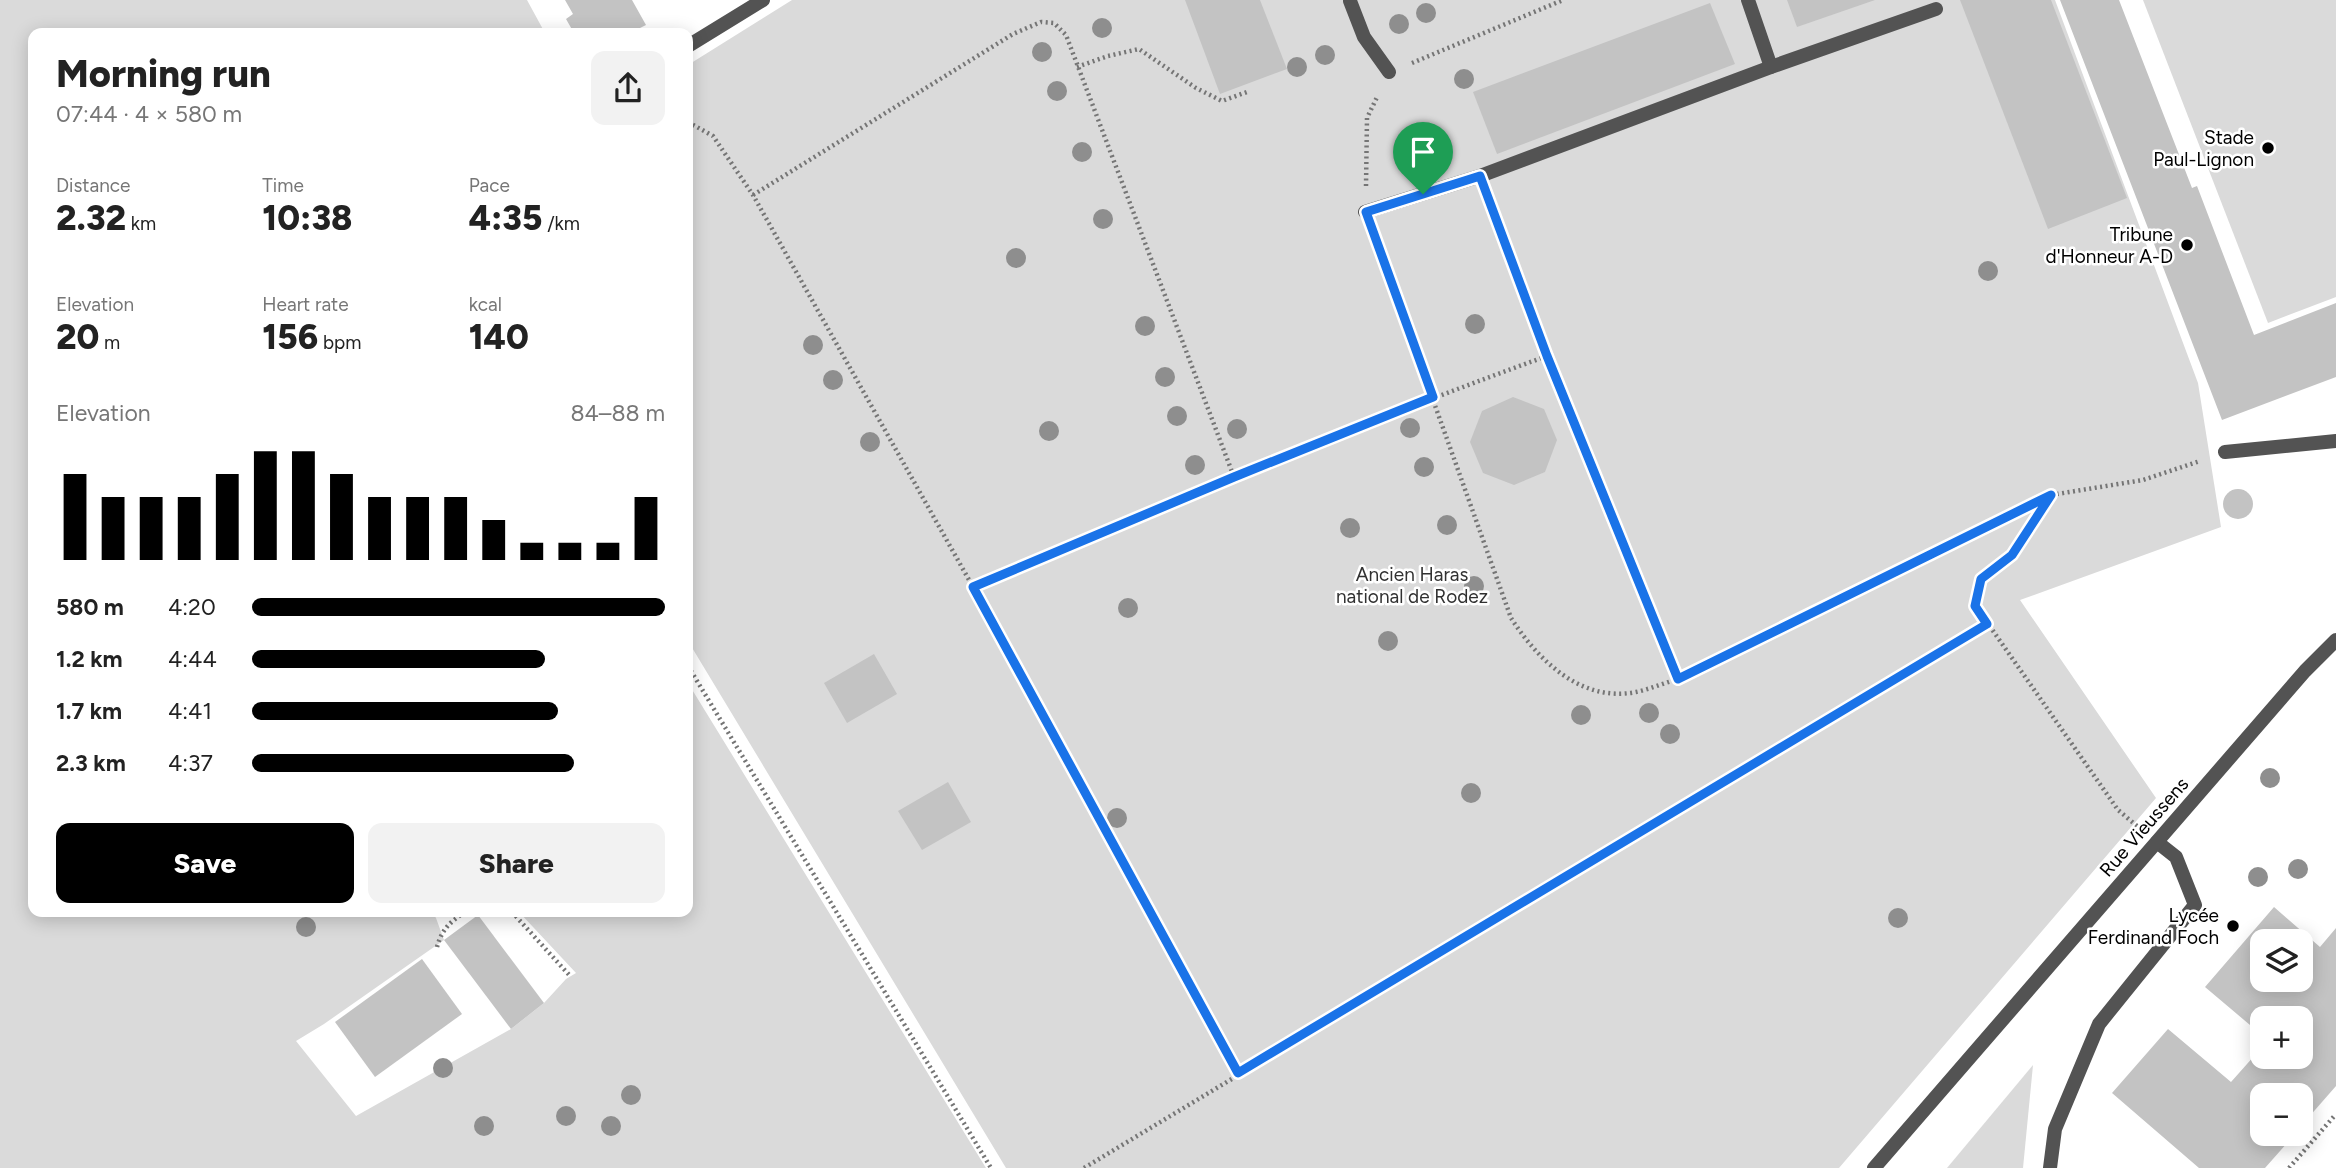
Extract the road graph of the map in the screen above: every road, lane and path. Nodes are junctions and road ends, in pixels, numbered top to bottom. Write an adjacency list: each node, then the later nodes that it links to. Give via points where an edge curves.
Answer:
1 (763, 0): 6 (street)
2 (1349, 0): 9 (street, via 1364,37)
3 (1563, 0): 9 (path)
4 (1748, 0): 8 (street)
5 (1936, 9): 8 (street)
6 (693, 43)
7 (1077, 67): 10 (path, via 1139,49 1222,101); 13 (path, via 1066,35 1054,23 1041,22 1013,34); 19 (path)
8 (1771, 67): 12 (street)
9 (1389, 72): 14 (path, via 1367,118)
10 (1247, 92)
11 (693, 125): 13 (path, via 713,136)
12 (1480, 176): 14 (street); 15 (path)
13 (753, 195): 21 (path)
14 (1366, 212): 16 (path)
15 (1547, 356): 16 (path); 25 (path)
16 (1433, 397): 19 (path); 25 (path, via 1511,618 1528,644 1550,667 1595,692 1634,693)
17 (2336, 441): 18 (street)
18 (2225, 452): 20 (path, via 2143,481)
19 (1234, 477): 21 (path)
20 (2051, 495): 22 (path, via 2012,555 1981,579 1975,606); 25 (path)
21 (973, 587): 32 (path)
22 (1987, 624): 26 (path); 32 (path)
23 (2336, 640): 27 (street, Rue Vieussens)
24 (693, 674): 34 (path)
25 (1678, 679)
26 (2118, 810)
27 (2157, 842): 36 (street, Rue Vieussens); 37 (street, via 2176,857 2195,905 2099,1024 2055,1129)
28 (458, 917): 30 (path, via 440,934)
29 (517, 917): 31 (path)
30 (437, 947)
31 (571, 977)
32 (1238, 1073): 35 (path)
33 (2336, 1114): 38 (path)
34 (991, 1168)
35 (1084, 1168)
36 (1874, 1168)
37 (2050, 1168)
38 (2289, 1168)

